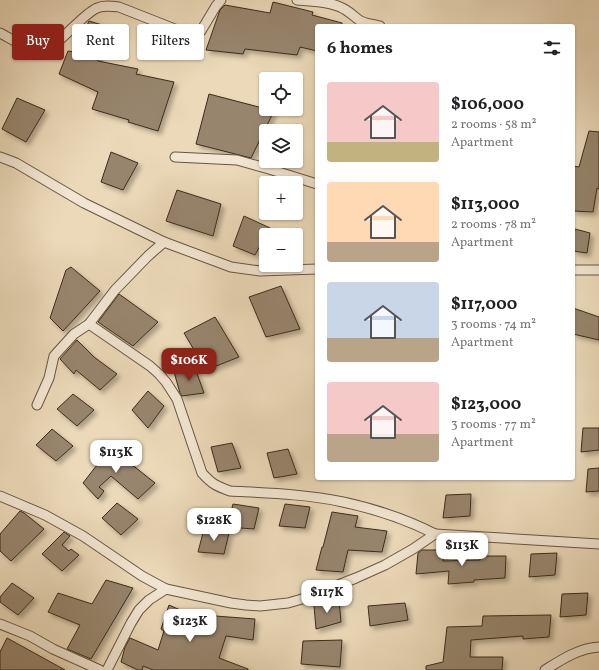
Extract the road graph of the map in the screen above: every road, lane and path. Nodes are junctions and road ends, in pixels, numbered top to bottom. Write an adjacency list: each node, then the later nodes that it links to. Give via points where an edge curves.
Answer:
1 (221, 0): 4 (street, via 201,30 193,35 119,7 108,6 89,13 55,44 44,50 31,49)
2 (297, 0): 3 (street, via 328,2 340,6 359,20)
3 (370, 24)
4 (0, 33)
5 (0, 157): 8 (street, via 16,163 84,203)
6 (175, 157): 7 (street, via 237,160)
7 (315, 183)
8 (164, 242): 9 (street, via 231,267 246,270); 12 (street, via 115,290)
9 (315, 269)
10 (575, 270): 11 (street)
11 (599, 270)
12 (89, 324): 13 (street, via 74,334 54,356 49,378); 15 (street, via 150,366 166,382 177,399 202,473 210,482 230,491 342,502 403,519)
13 (38, 405)
14 (0, 496): 17 (street, via 45,515 76,532)
15 (436, 534): 16 (street); 17 (street, via 385,565 288,603 260,606 231,604)
16 (599, 544)
17 (166, 589): 21 (street, via 139,610)
18 (0, 624): 20 (street)
19 (599, 646): 22 (street, via 580,651)
20 (100, 670)
21 (107, 670)
22 (545, 670)

